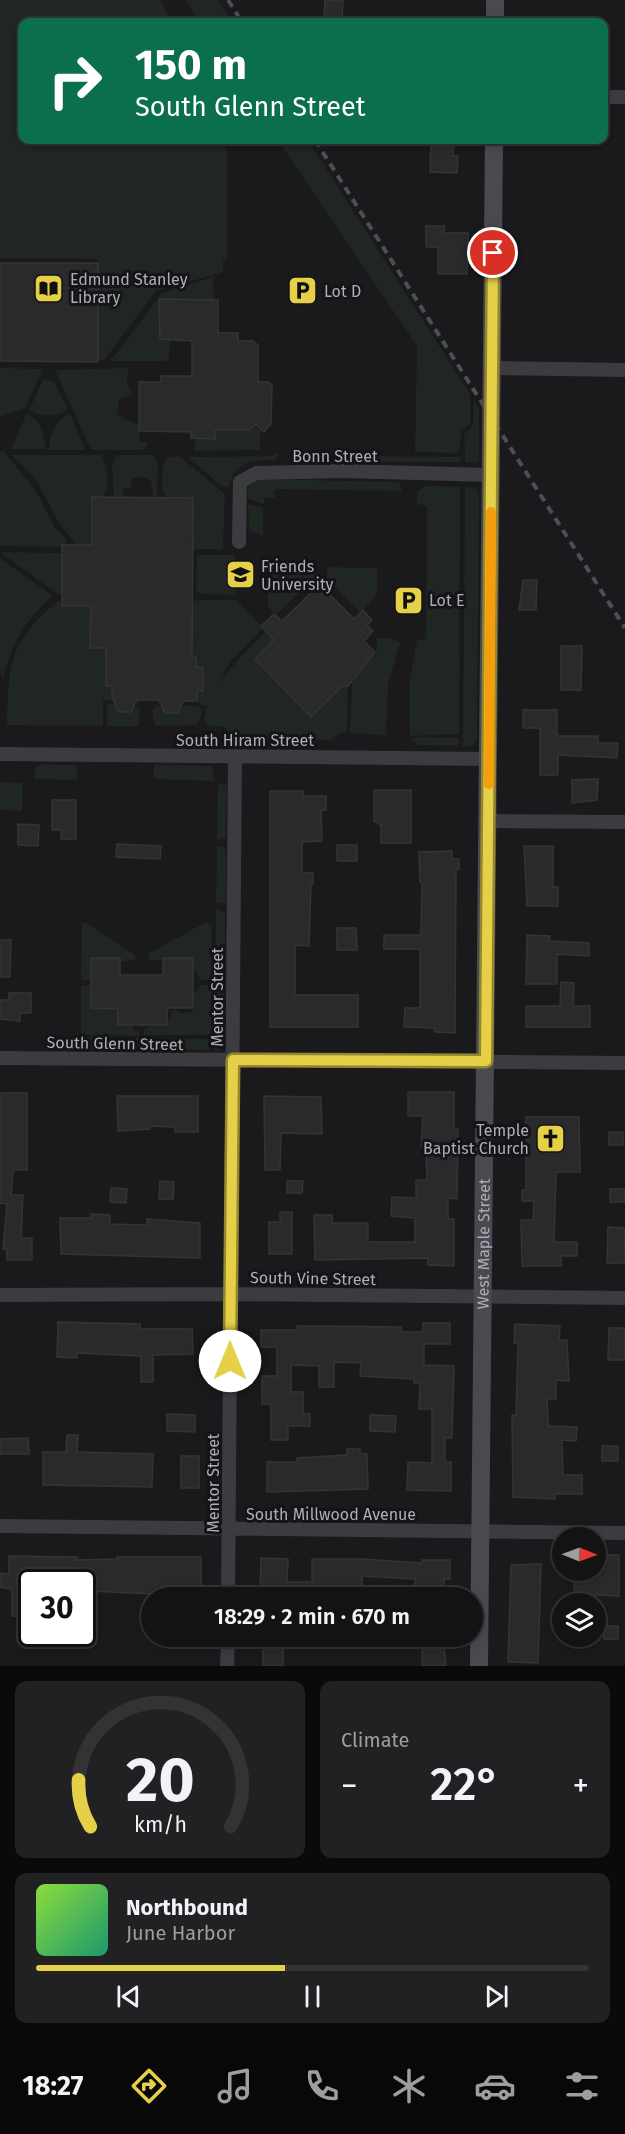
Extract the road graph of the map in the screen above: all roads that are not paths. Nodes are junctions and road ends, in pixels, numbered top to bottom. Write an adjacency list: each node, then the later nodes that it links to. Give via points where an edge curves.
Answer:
1 (495, 0): 2 (street)
2 (495, 18)
3 (608, 97): 4 (street)
4 (625, 97)
5 (494, 144): 6 (street, West Maple Street)
6 (492, 368): 7 (street); 8 (street, West Maple Street)
7 (625, 370)
8 (491, 475): 9 (street, Bonn Street, via 256,473 240,482); 12 (street, West Maple Street)
9 (239, 542)
10 (0, 754): 11 (street, South Hiram Street)
11 (235, 757): 12 (street, South Hiram Street); 16 (street, Mentor Street)
12 (489, 759): 13 (street, West Maple Street)
13 (489, 821): 14 (street); 17 (street, West Maple Street)
14 (625, 822)
15 (0, 1058): 16 (street, South Glenn Street)
16 (233, 1060): 17 (street, South Glenn Street); 19 (street, Mentor Street)
17 (486, 1061): 18 (street, South Glenn Street); 21 (street, West Maple Street)
18 (625, 1063)
19 (231, 1294): 20 (street, South Vine Street); 21 (street, South Vine Street); 24 (street, Mentor Street)
20 (0, 1295)
21 (484, 1296): 22 (street, South Vine Street); 25 (street, West Maple Street)
22 (625, 1298)
23 (0, 1526): 24 (street, South Millwood Avenue)
24 (229, 1529): 25 (street, South Millwood Avenue); 27 (street, Mentor Street)
25 (481, 1531): 26 (street, South Millwood Avenue); 30 (street, West Maple Street)
26 (625, 1533)
27 (228, 1587)
28 (228, 1647): 29 (street)
29 (227, 1666)
30 (479, 1666)

